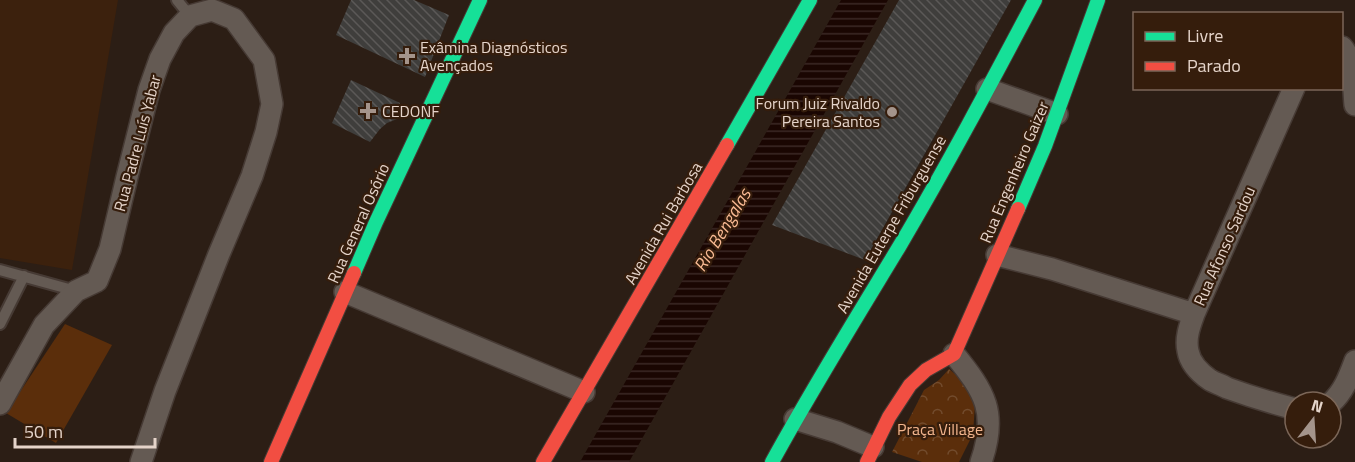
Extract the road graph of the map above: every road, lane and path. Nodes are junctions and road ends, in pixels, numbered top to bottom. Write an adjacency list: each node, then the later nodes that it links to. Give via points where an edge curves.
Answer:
1 (480, 0): 15 (main road, Rua General Osório)
2 (810, 0): 21 (main road, Avenida Rui Barbosa)
3 (1035, 0): 7 (main road, Avenida Euterpe Friburguense)
4 (1098, 0): 10 (main road, Rua Engenheiro Gaizer)
5 (184, 8): 14 (street, Rua Padre Luís Yabar, via 149,90 106,260 97,282); 26 (street, Rua Padre Luís Yabar, via 212,10 234,19 264,60 272,104 252,176 165,391)
6 (1343, 49): 9 (street, via 1350,62)
7 (987, 89): 10 (street); 24 (main road, Avenida Euterpe Friburguense, via 900,245)
8 (1293, 90): 16 (street, Rua Afonso Sardou)
9 (1355, 105)
10 (1057, 114): 11 (main road, Rua Engenheiro Gaizer)
11 (997, 255): 16 (street, Rua Afonso Sardou, via 1052,268); 18 (main road, Rua Engenheiro Gaizer)
12 (0, 270): 13 (lane)
13 (24, 276): 14 (lane); 17 (lane)
14 (76, 291): 22 (street, Rua Padre Luís Yabar, via 44,325)
15 (345, 292): 21 (street); 27 (main road, Rua General Osório)
16 (1194, 314): 23 (street, via 1187,350 1198,370 1232,390)
17 (0, 324)
18 (954, 354): 25 (main road, via 919,375 894,409); 30 (street, via 982,394 987,408 989,432)
19 (1355, 361): 20 (street)
20 (1343, 390)
21 (584, 392): 28 (main road, Avenida Rui Barbosa)
22 (0, 404)
23 (1283, 405)
24 (795, 419): 25 (street, via 837,432); 29 (main road, Avenida Euterpe Friburguense)
25 (870, 454)
26 (141, 462)
27 (271, 462)
28 (543, 462)
29 (772, 462)
30 (981, 462)

